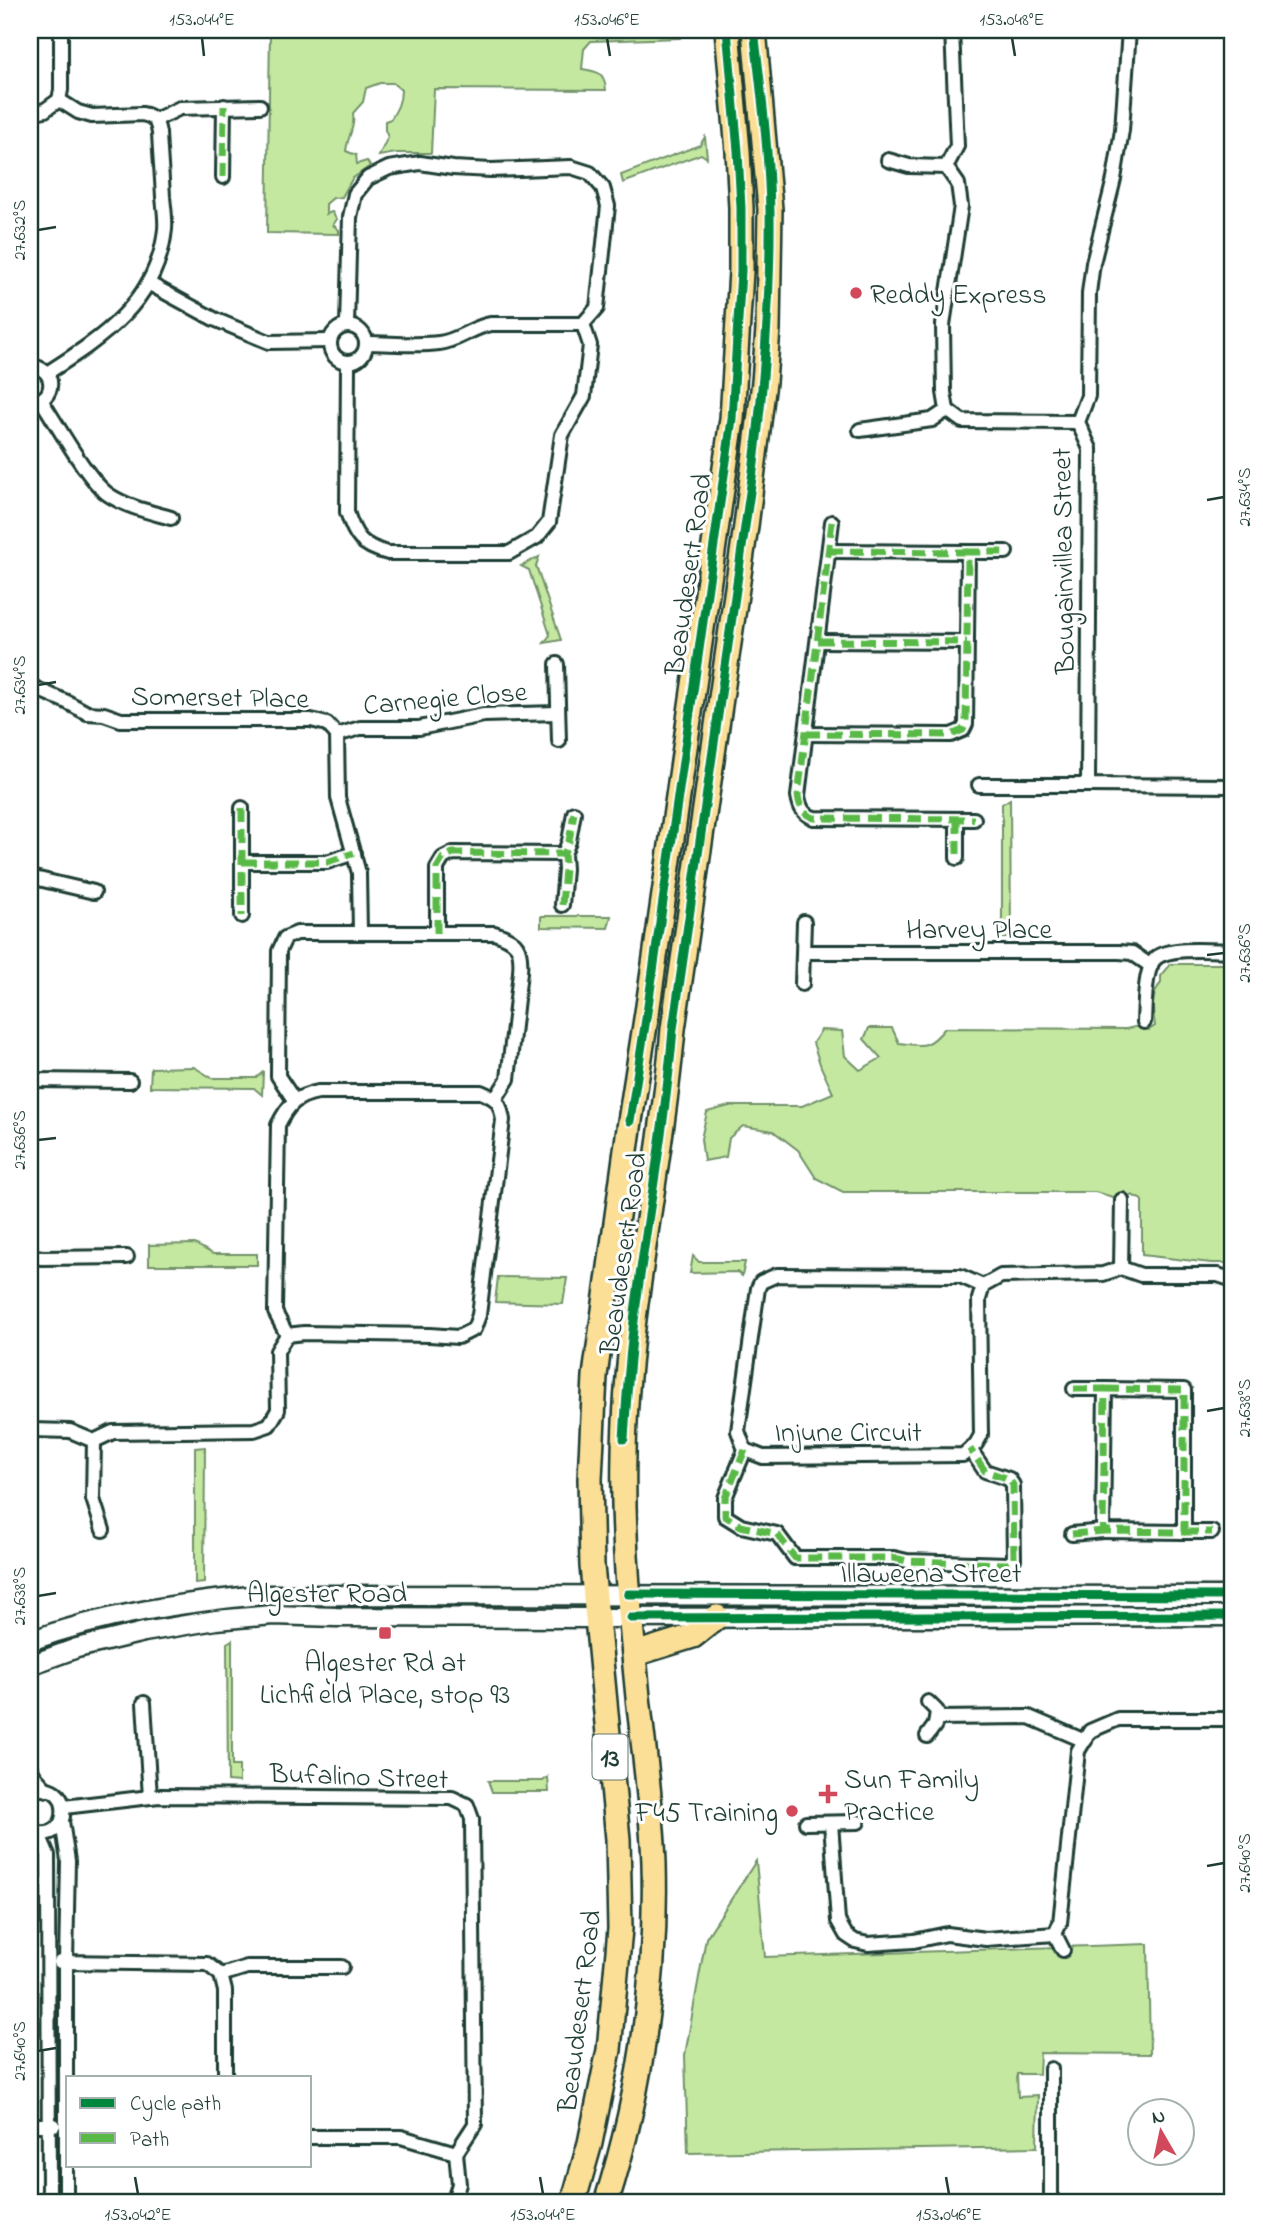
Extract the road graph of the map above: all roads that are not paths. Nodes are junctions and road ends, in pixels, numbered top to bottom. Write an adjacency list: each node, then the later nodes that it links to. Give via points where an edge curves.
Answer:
1 (61, 30): 6 (street)
2 (727, 30): 84 (highway, Beaudesert Road / 13, via 741,208 732,419 600,1330 590,1479)
3 (754, 30): 85 (highway, Beaudesert Road / 13, via 770,209 764,382 627,1388 624,1529)
4 (952, 30): 12 (street, via 957,146)
5 (1129, 30): 24 (street, Bougainvillea Street, via 1122,130 1089,293 1088,396)
6 (59, 100): 9 (street); 10 (street, via 92,116 142,114)
7 (224, 106): 8 (street); 10 (street, via 180,108); 13 (street)
8 (260, 106)
9 (30, 113)
10 (155, 120): 14 (street, via 165,228)
11 (888, 160): 12 (street)
12 (946, 167): 23 (street, via 958,184 961,206 943,326)
13 (223, 177)
14 (148, 283): 17 (street, via 269,342); 21 (street, via 113,328)
15 (583, 324): 16 (street, via 597,308 608,206 603,188 590,173 571,167 491,170 420,163 389,168 368,178 355,194); 18 (street, via 491,324 439,343); 19 (street, via 590,345 584,396 562,435 549,522 537,537 509,553 388,553 369,548 353,532 347,512)
16 (346, 325): 17 (street, via 335,330); 18 (street, via 360,330)
17 (329, 341): 19 (street, via 334,356)
18 (367, 343): 19 (street, via 362,357)
19 (348, 363)
20 (30, 366): 21 (street)
21 (47, 373): 22 (street, via 49,391)
22 (36, 402): 26 (street, via 107,494)
23 (947, 410): 24 (street, via 962,421); 25 (street, via 932,420)
24 (1079, 422): 40 (street, Bougainvillea Street, via 1090,449)
25 (860, 430)
26 (171, 518)
27 (832, 522): 28 (street)
28 (829, 551): 29 (street); 31 (street)
29 (968, 552): 30 (street); 32 (street)
30 (1006, 552)
31 (818, 641): 32 (street); 36 (street)
32 (967, 642): 36 (street, via 966,724 962,730 951,735)
33 (557, 664): 35 (street)
34 (30, 686): 37 (street, Somerset Place, via 87,713 121,720 311,720 327,724)
35 (558, 713): 37 (street, Carnegie Close, via 484,715 419,728 360,728); 38 (street)
36 (806, 734): 44 (street, via 798,796 804,814 814,818)
37 (337, 735): 46 (street, Somerset Place, via 339,808)
38 (559, 741)
39 (979, 785): 40 (street)
40 (1088, 785): 41 (street)
41 (1233, 786)
42 (242, 808): 49 (street)
43 (574, 813): 47 (street)
44 (957, 819): 45 (street); 48 (street)
45 (974, 820)
46 (354, 853): 49 (street, via 327,862); 55 (street, Somerset Place)
47 (564, 854): 52 (street); 56 (street, via 453,853 443,858 437,868)
48 (957, 858)
49 (242, 862): 53 (street)
50 (30, 877): 51 (street)
51 (93, 892)
52 (562, 905)
53 (243, 916)
54 (804, 922): 58 (street)
55 (360, 932): 56 (street); 65 (street, via 297,933 285,937 279,951 278,1076)
56 (437, 933): 64 (street, via 494,933 519,947 508,1079)
57 (1233, 951): 59 (street, via 1173,951 1157,957)
58 (804, 952): 59 (street, Harvey Place, via 1119,952 1132,953); 60 (street)
59 (1151, 966): 61 (street)
60 (802, 984)
61 (1144, 1022)
62 (30, 1080): 63 (street)
63 (130, 1081)
64 (496, 1098): 65 (street, via 481,1092 318,1092); 72 (street, via 503,1120 474,1329 458,1337)
65 (293, 1100): 72 (street, via 278,1125 275,1312)
66 (1122, 1200): 69 (street)
67 (30, 1256): 68 (street)
68 (127, 1257)
69 (1121, 1268): 70 (street, via 1141,1275 1218,1275); 71 (street, via 1103,1274 1001,1276)
70 (1233, 1280)
71 (983, 1286): 77 (street, Injune Circuit, via 960,1276 777,1275 761,1282 738,1431); 78 (street, via 979,1299 981,1435)
72 (287, 1335): 76 (street, via 277,1351 278,1410 269,1425 254,1430 113,1432)
73 (1074, 1389): 74 (street)
74 (1105, 1390): 80 (street); 81 (street, via 1184,1390)
75 (30, 1430): 76 (street, via 70,1431)
76 (94, 1441): 79 (street, via 93,1499)
77 (745, 1450): 78 (street, Injune Circuit, via 763,1457 963,1455); 78 (street, via 725,1498 725,1516 741,1526 776,1534 794,1558 1008,1564 1014,1559 1013,1485 1009,1479 985,1471)
78 (970, 1450)
79 (103, 1530)
80 (1103, 1531): 81 (street); 83 (street)
81 (1184, 1532): 82 (street)
82 (1212, 1532)
83 (1072, 1534)
84 (594, 1594): 85 (main road, Illaweena Street); 91 (highway, Beaudesert Road / 13); 93 (main road, Algester Road, via 260,1595 128,1613)
85 (628, 1594): 86 (main road, Illaweena Street); 92 (highway, Beaudesert Road / 13)
86 (1073, 1595): 87 (main road, Illaweena Street); 90 (main road)
87 (1233, 1596)
88 (1233, 1616): 90 (main road, Illaweena Street)
89 (717, 1617): 90 (main road, Illaweena Street); 92 (main road, Illaweena Street); 94 (highway, via 693,1636)
90 (1077, 1617)
91 (596, 1618): 92 (main road, Algester Road); 95 (main road, Algester Road, via 273,1615 144,1632); 128 (highway, Beaudesert Road / 13, via 618,1839 620,1929 603,2087)
92 (631, 1618): 94 (highway, Beaudesert Road / 13)
93 (30, 1641)
94 (635, 1654): 129 (highway, Beaudesert Road / 13, via 651,1811 653,1931 641,2058)
95 (30, 1665)
96 (928, 1702): 98 (street)
97 (144, 1703): 105 (street)
98 (937, 1718): 100 (street); 101 (street, via 1029,1717)
99 (1233, 1719): 101 (street, via 1118,1719 1090,1731)
100 (927, 1736)
101 (1085, 1741): 112 (street, via 1078,1751 1060,1923)
102 (30, 1768): 103 (street)
103 (47, 1790): 104 (street); 106 (street, via 58,1796)
104 (30, 1792)
105 (150, 1797): 106 (street, Bufalino Street); 124 (street, Bufalino Street, via 452,1798 467,1805 472,1819 475,2124)
106 (64, 1807): 107 (street)
107 (62, 1821): 111 (street, via 52,1831); 115 (street, via 68,1861)
108 (858, 1822): 109 (street)
109 (831, 1823): 110 (street); 112 (street, via 838,1921 855,1941 914,1941 947,1934 986,1938)
110 (806, 1824)
111 (34, 1832): 114 (street, via 48,1856)
112 (1055, 1934): 113 (street)
113 (1063, 1950)
114 (50, 1962): 115 (street); 122 (street)
115 (66, 1962): 117 (street, via 207,1964); 121 (street)
116 (342, 1967): 117 (street, via 247,1967)
117 (221, 1975): 119 (street)
118 (1051, 2069): 130 (street)
119 (225, 2076)
120 (30, 2125): 122 (street)
121 (66, 2125): 122 (street); 126 (street)
122 (49, 2126): 125 (street)
123 (312, 2137): 124 (street, via 401,2137)
124 (456, 2153): 127 (street, via 459,2185)
125 (49, 2203)
126 (66, 2203)
127 (453, 2203)
128 (573, 2203)
129 (607, 2203)
130 (1051, 2203)

